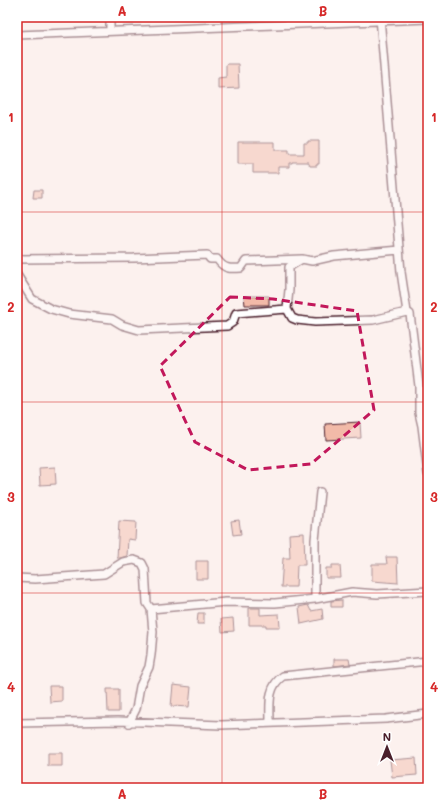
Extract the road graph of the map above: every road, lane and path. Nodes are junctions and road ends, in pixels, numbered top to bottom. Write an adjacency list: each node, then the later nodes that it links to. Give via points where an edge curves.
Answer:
1 (110, 17): 4 (street)
2 (380, 18): 3 (street); 4 (street); 6 (street)
3 (428, 18)
4 (110, 31): 5 (street)
5 (17, 35)
6 (399, 250): 8 (street, via 334,256 312,261); 11 (street)
7 (17, 258): 8 (street, via 207,255 229,269 241,268 246,261)
8 (302, 259): 10 (street, via 289,267 290,290)
9 (17, 275): 10 (street, via 32,299 50,309 112,319 139,330 227,326 233,322 236,313)
10 (287, 309): 11 (street, via 292,318 315,322 373,320)
11 (407, 312): 12 (street, via 410,314 419,413)
12 (428, 474)
13 (320, 492): 16 (street, via 315,540)
14 (17, 578): 17 (street, via 104,574 123,562 134,560 142,563 145,569 147,603)
15 (428, 591): 16 (street, via 378,594 352,592)
16 (315, 599): 17 (street, via 275,603 226,602)
17 (151, 609): 22 (street, via 153,632 149,667 140,686 136,709)
18 (428, 661): 20 (street, via 283,676 272,687)
19 (428, 714): 20 (street, via 386,719)
20 (270, 722): 22 (street, via 221,725)
21 (17, 723): 22 (street)
22 (129, 723)

